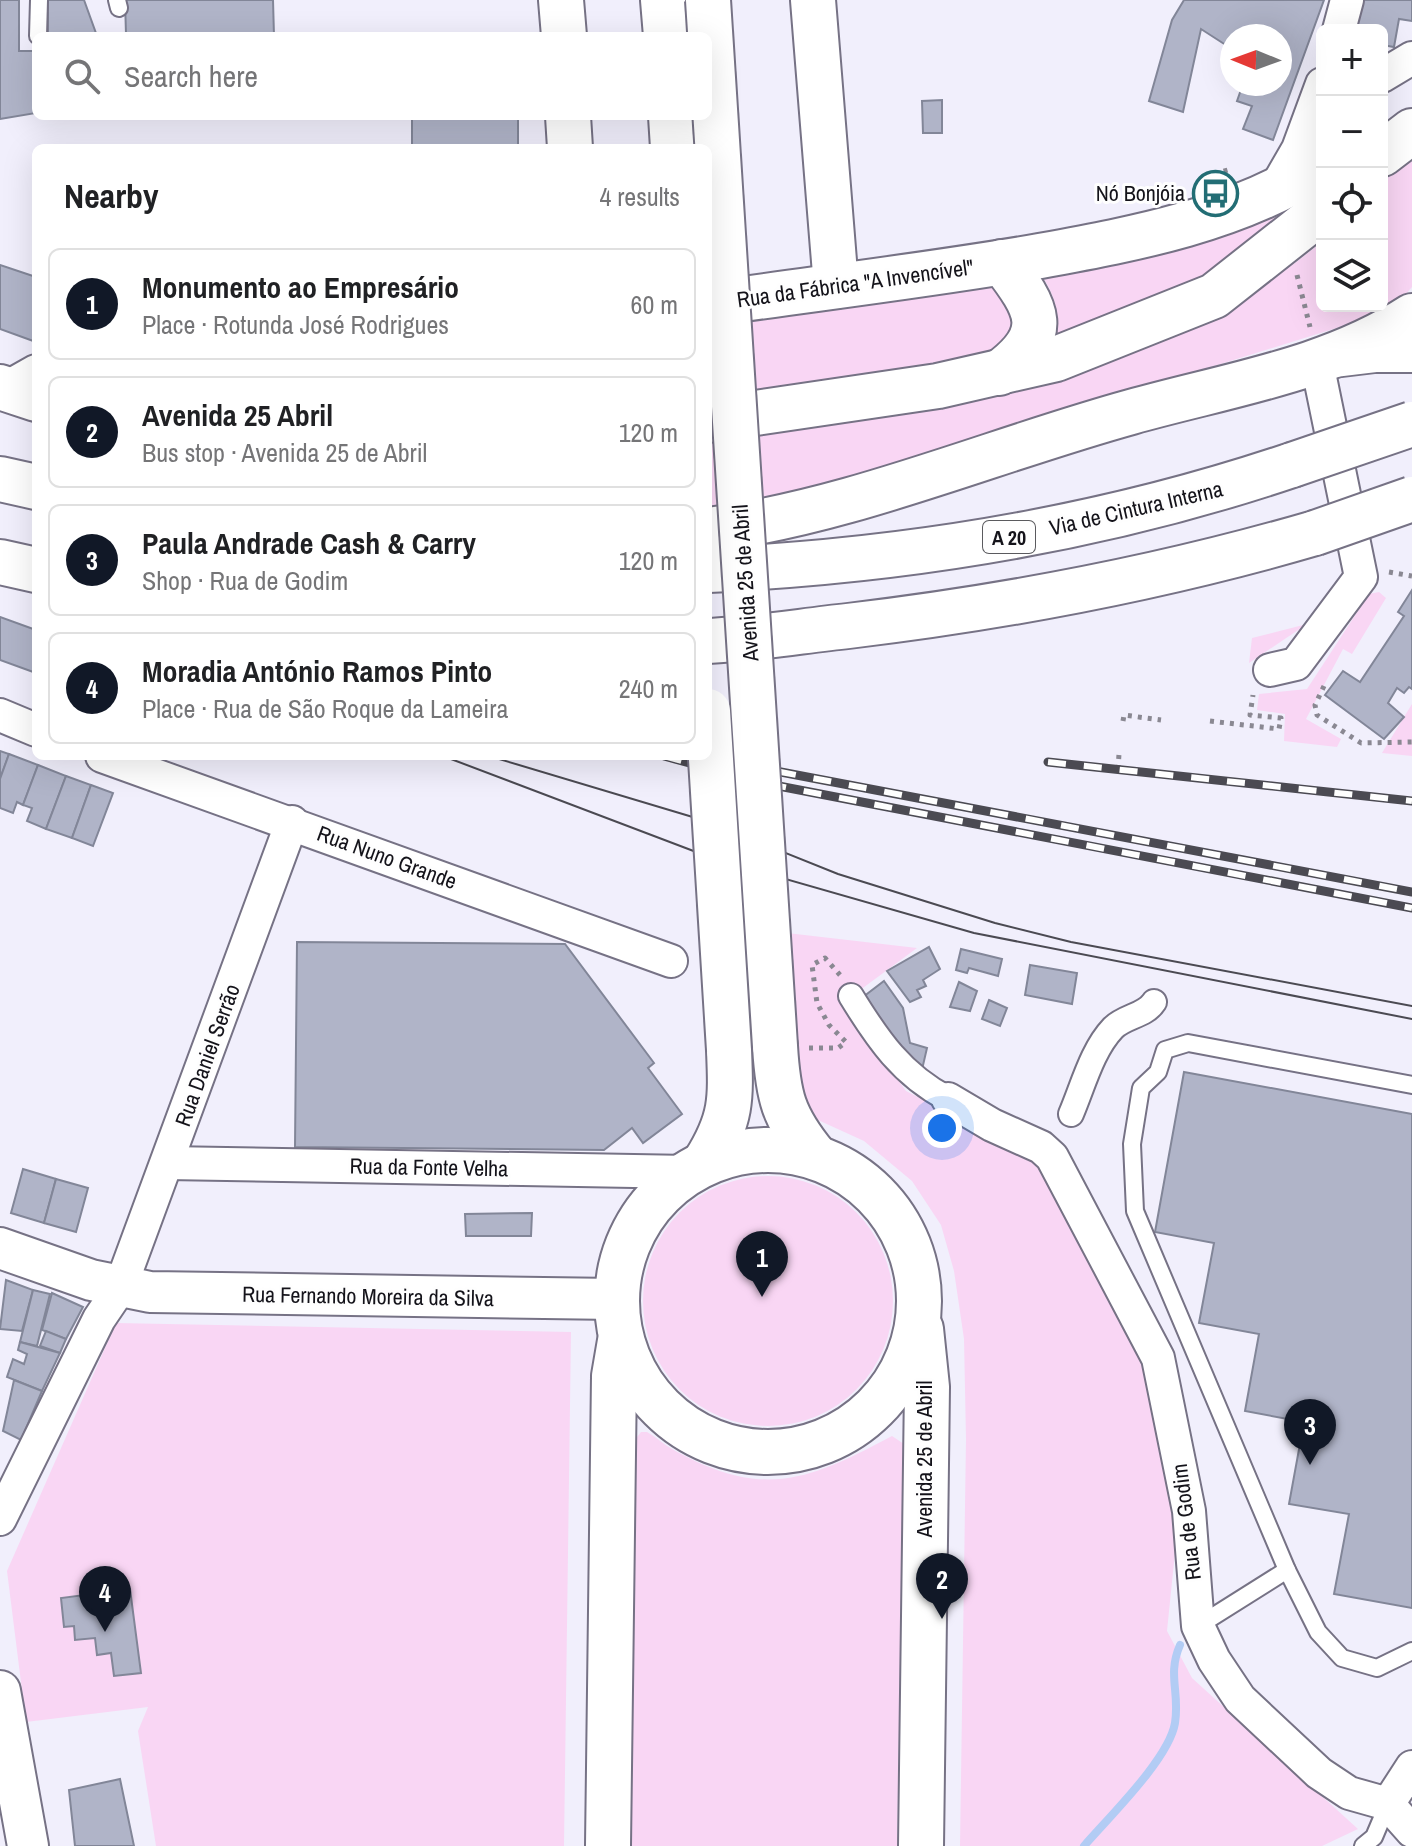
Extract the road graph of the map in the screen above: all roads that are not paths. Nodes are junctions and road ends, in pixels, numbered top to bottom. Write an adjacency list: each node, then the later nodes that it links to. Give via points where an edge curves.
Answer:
1 (39, 0): 8 (lane)
2 (561, 0): 9 (main road)
3 (663, 0): 10 (main road)
4 (708, 0): 11 (main road, Avenida 25 de Abril, bridge)
5 (813, 0): 28 (main road)
6 (1347, 0): 7 (street)
7 (1341, 24)
8 (38, 32)
9 (564, 32)
10 (666, 32)
11 (710, 32)
12 (712, 51): 55 (main road, Avenida 25 de Abril, bridge, via 790,1051 778,1088 784,1112)
13 (1412, 58): 14 (street)
14 (1388, 72)
15 (1412, 102): 17 (main road)
16 (1316, 117): 25 (street)
17 (1388, 119)
18 (568, 120): 21 (main road)
19 (671, 120): 22 (main road)
20 (1412, 131): 23 (main road)
21 (570, 144)
22 (673, 144)
23 (1388, 149)
24 (1316, 168): 25 (main road, Rua da Fábrica "A Invencível")
25 (1275, 189): 27 (main road, Rua da Fábrica "A Invencível", via 1175,229)
26 (1316, 216): 33 (main road, via 1214,296 1056,359)
27 (1002, 262): 28 (main road, Rua da Fábrica "A Invencível"); 33 (main road, Rua da Fábrica "A Invencível", via 1035,308 1036,322 1023,356)
28 (836, 286): 29 (main road, Rua da Fábrica "A Invencível")
29 (712, 303)
30 (1412, 316): 32 (main road)
31 (1412, 356): 32 (street)
32 (1317, 363): 39 (main road, via 1129,412 802,511); 43 (street, via 1361,577 1296,664)
33 (999, 373): 34 (main road)
34 (712, 419)
35 (1412, 424): 39 (main road, Via de Cintura Interna / A 20, bridge, via 1204,495 1019,535 847,561)
36 (0, 479): 37 (main road)
37 (32, 486)
38 (1412, 499): 42 (main road, bridge, via 1219,561 1087,591 955,613)
39 (712, 556)
40 (0, 562): 41 (main road)
41 (32, 569)
42 (715, 641)
43 (1262, 682)
44 (0, 715): 45 (street)
45 (32, 728)
46 (114, 760): 48 (street, Rua Nuno Grande)
47 (711, 760): 57 (main road, bridge, via 731,1107 722,1135)
48 (292, 822): 49 (street, Rua Nuno Grande); 56 (street, Rua Daniel Serrão)
49 (671, 961)
50 (851, 996): 53 (street, via 891,1056 918,1082)
51 (1154, 1002): 54 (street, via 1149,1010 1114,1027 1100,1044)
52 (1412, 1085): 63 (lane, via 1188,1043 1165,1050 1158,1072 1141,1088 1132,1144 1135,1211)
53 (948, 1099): 64 (street, Rua de Godim, via 992,1125 1056,1150 1158,1358 1189,1511)
54 (1071, 1114)
55 (815, 1156): 57 (main road, via 741,1151); 60 (main road, Avenida 25 de Abril, via 851,1173 882,1200 904,1233 917,1271)
56 (167, 1163): 57 (street, Rua da Fonte Velha); 59 (street, Rua Daniel Serrão)
57 (697, 1167): 61 (main road, via 670,1184 643,1214 624,1251)
58 (0, 1248): 59 (street, Rua Fernando Moreira da Silva)
59 (120, 1288): 61 (street, Rua Fernando Moreira da Silva); 62 (street, via 99,1319)
60 (920, 1312): 61 (main road, via 910,1354 890,1392 859,1423 821,1444 779,1453 736,1450 695,1435 661,1409 635,1375); 72 (main road, Avenida 25 de Abril, via 927,1387)
61 (618, 1320): 71 (main road)
62 (0, 1519)
63 (1287, 1570): 64 (lane); 65 (lane, via 1318,1632 1342,1658 1377,1668)
64 (1198, 1626): 68 (street, Rua de Godim, via 1240,1699 1319,1773 1349,1793)
65 (1412, 1651)
66 (0, 1691): 70 (street)
67 (1412, 1767): 68 (street)
68 (1388, 1804): 69 (street); 73 (lane, via 1374,1837)
69 (1412, 1831)
70 (28, 1846)
71 (608, 1846)
72 (921, 1846)
73 (1363, 1846)

